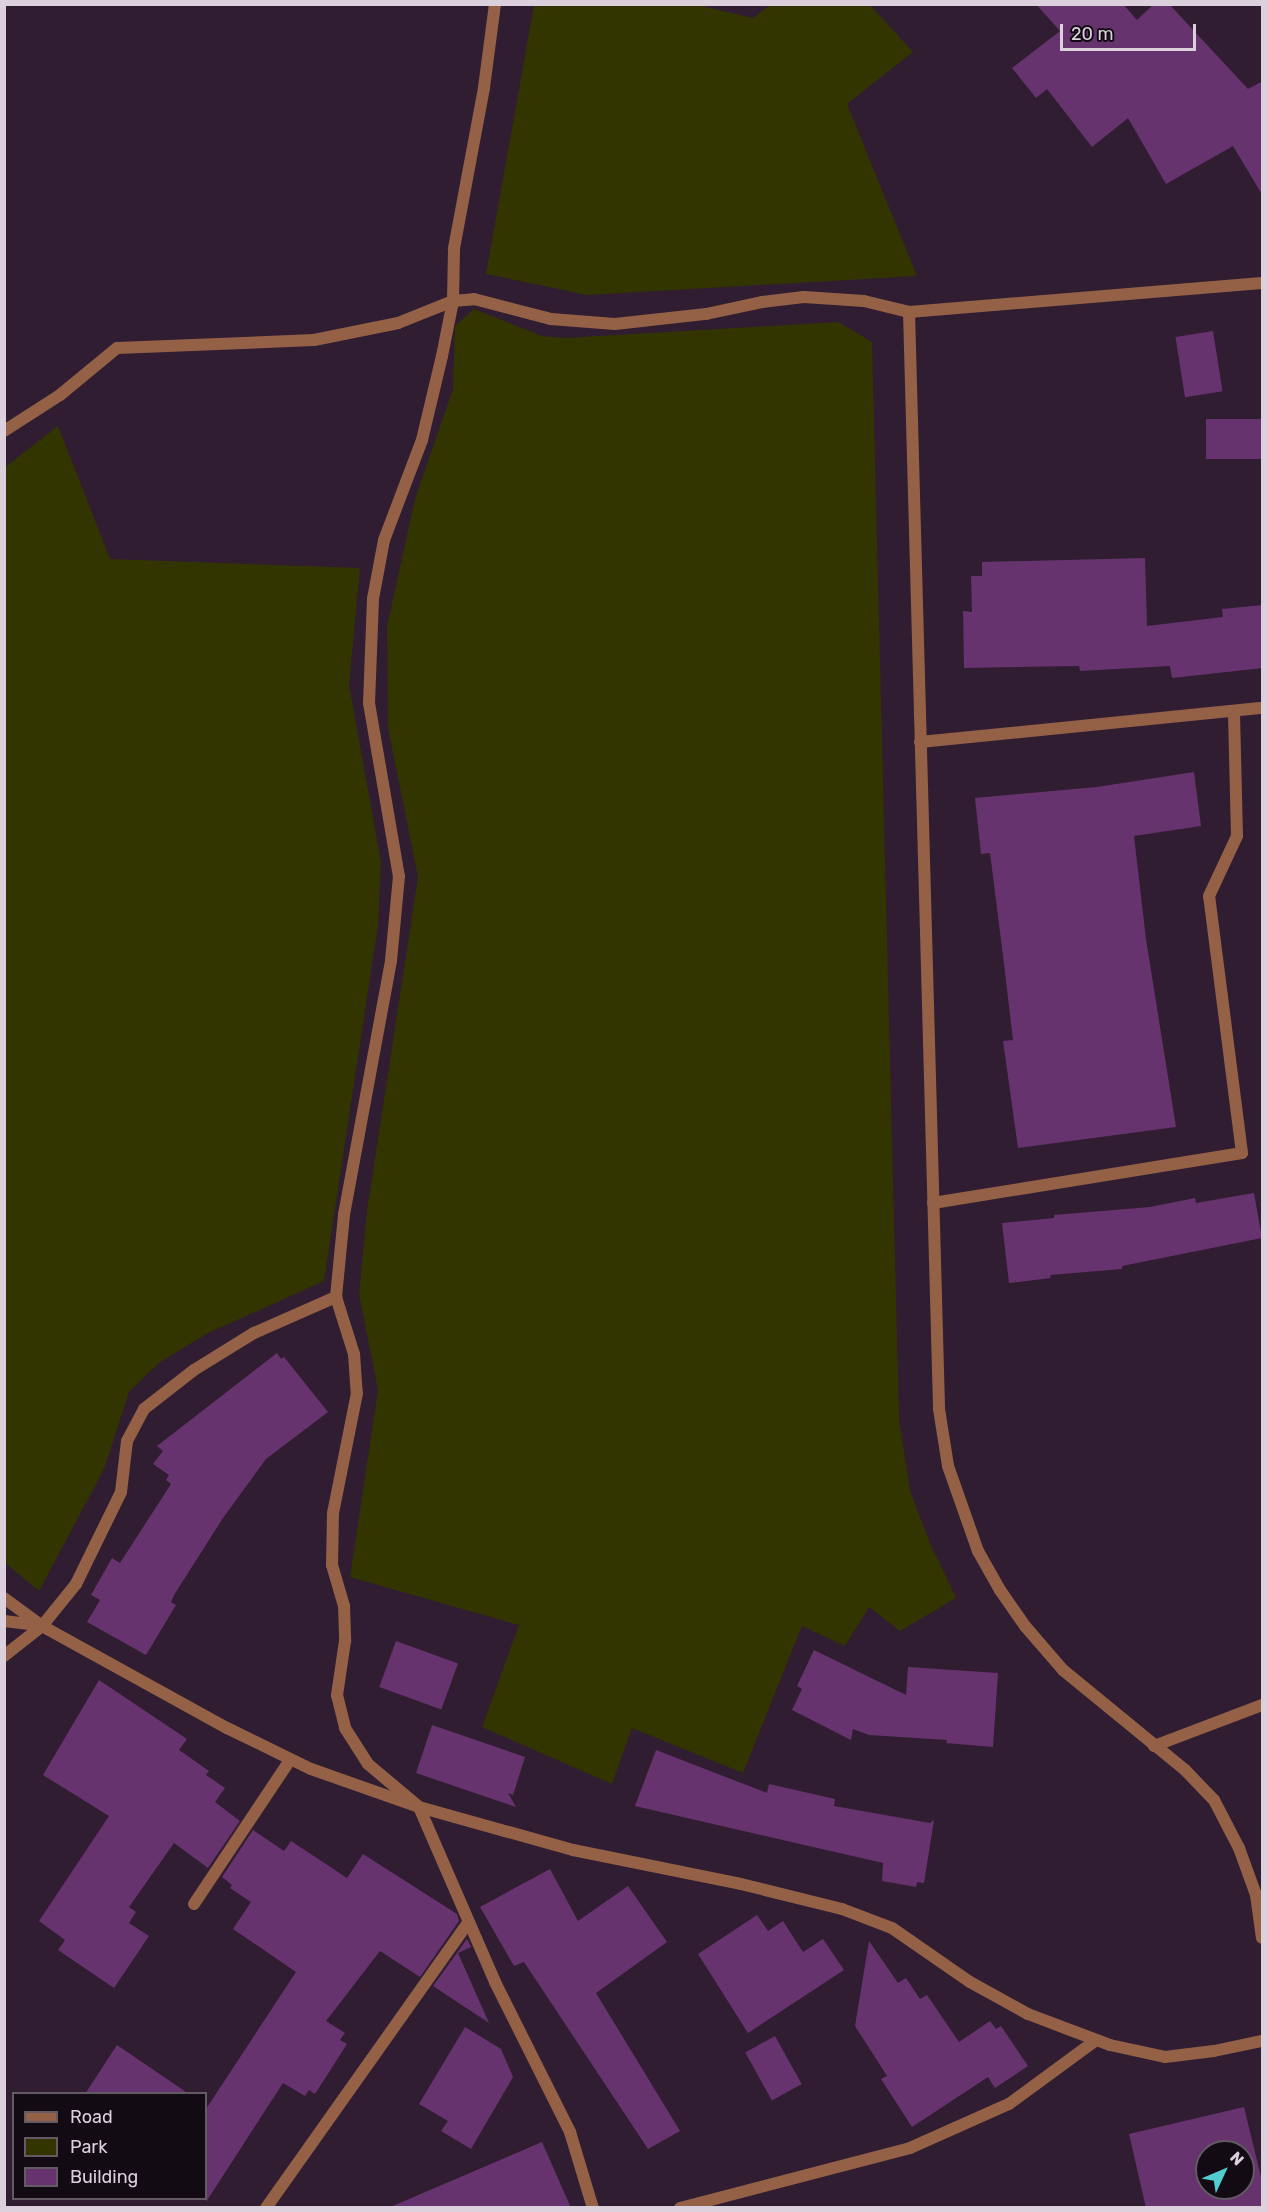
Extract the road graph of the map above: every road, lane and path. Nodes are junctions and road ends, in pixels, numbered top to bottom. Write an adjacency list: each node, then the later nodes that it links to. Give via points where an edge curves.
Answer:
1 (495, 4): 3 (street, via 484,88 454,249)
2 (1263, 283): 4 (street)
3 (453, 301): 4 (street, via 474,299 551,320 615,324 804,297 864,301); 5 (street, via 398,323 314,340 117,348 60,395); 10 (street, via 422,440 384,540 373,598 369,703 399,876 391,961 344,1215)
4 (909, 312): 8 (street)
5 (4, 431)
6 (1263, 708): 7 (street)
7 (1233, 711): 8 (street); 9 (street, via 1237,836 1209,896 1242,1153)
8 (920, 742): 9 (street)
9 (933, 1203): 16 (street, via 939,1409 948,1466 978,1551 1025,1626 1063,1670)
10 (336, 1297): 13 (street, via 254,1333 194,1370 144,1408 127,1441 121,1492 76,1584); 18 (street, via 354,1354 357,1393 333,1513 332,1565 344,1606 345,1641 337,1695 345,1728 368,1764)
11 (4, 1598): 13 (street)
12 (4, 1621): 13 (street)
13 (42, 1626): 14 (street); 17 (street)
14 (4, 1656)
15 (1263, 1705): 16 (street)
16 (1154, 1746): 21 (street, via 1214,1800 1239,1848 1256,1895)
17 (290, 1760): 18 (street); 19 (street)
18 (419, 1807): 20 (street); 22 (street, via 573,1850 842,1909 892,1928 970,1982 1028,2014)
19 (194, 1904)
20 (468, 1923): 24 (street); 25 (street, via 570,2132)
21 (1263, 1938)
22 (1096, 2040): 23 (street, via 1165,2056); 26 (street, via 1009,2104 910,2148)
23 (1263, 2041)
24 (266, 2208)
25 (593, 2208)
26 (680, 2208)

